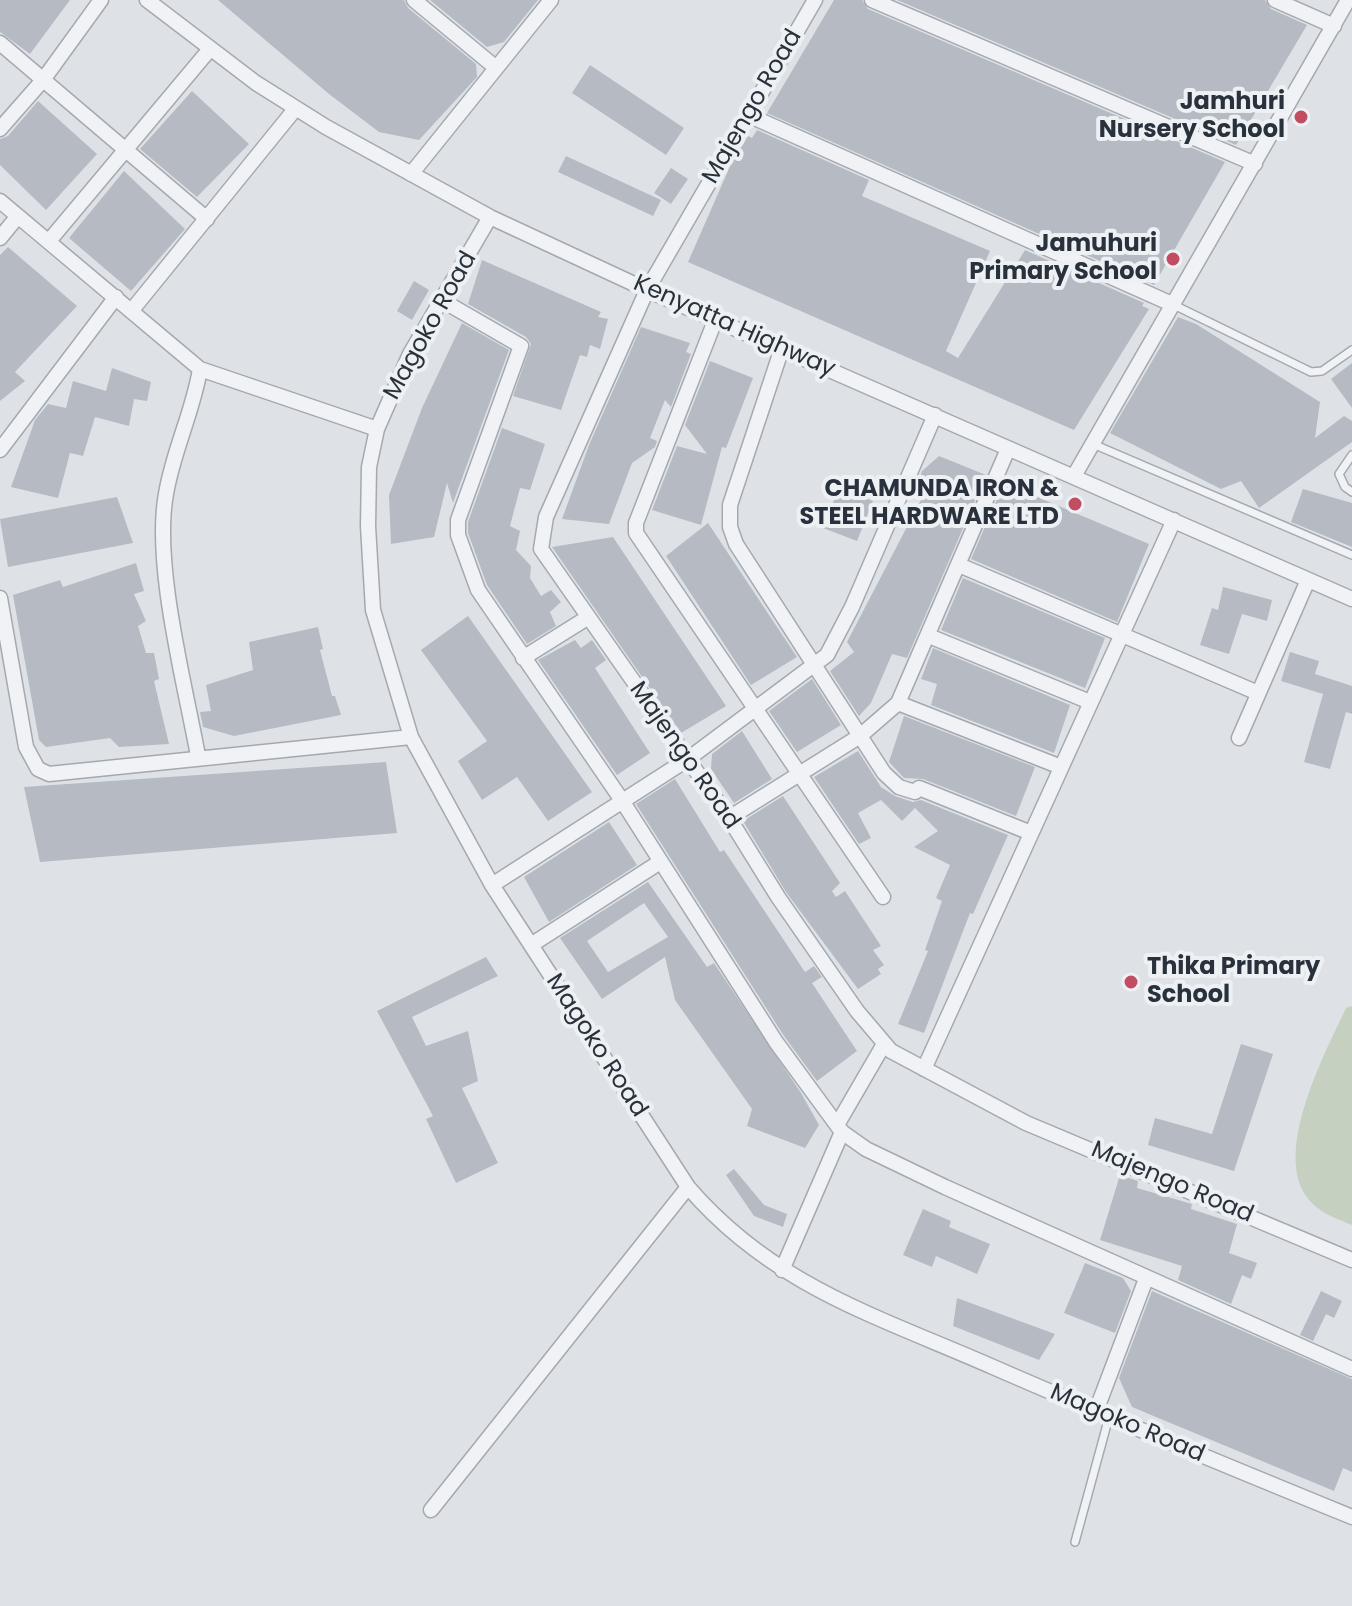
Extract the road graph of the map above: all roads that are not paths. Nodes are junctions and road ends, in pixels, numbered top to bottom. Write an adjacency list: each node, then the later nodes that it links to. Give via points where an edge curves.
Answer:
1 (101, 0): 13 (street)
2 (147, 0): 11 (street, Kenyatta Highway)
3 (414, 0): 12 (street)
4 (551, 0): 12 (street)
5 (815, 0): 15 (street, Majengo Road)
6 (872, 0): 18 (street)
7 (1275, 0): 9 (street)
8 (1348, 0): 9 (street)
9 (1334, 26): 18 (street)
10 (0, 43): 13 (street)
11 (210, 49): 14 (street, Kenyatta Highway); 17 (street)
12 (495, 67): 19 (street)
13 (43, 80): 16 (street); 17 (street)
14 (296, 108): 19 (street, Kenyatta Highway); 23 (street)
15 (748, 115): 26 (street, Majengo Road); 29 (street)
16 (0, 129)
17 (127, 151): 23 (street); 25 (street)
18 (1255, 164): 29 (street)
19 (411, 174): 22 (street, Kenyatta Highway)
20 (0, 201): 21 (street)
21 (18, 216): 24 (street); 25 (street)
22 (490, 217): 26 (street, Kenyatta Highway); 28 (street, Magoko Road)
23 (207, 219): 30 (street)
24 (0, 238)
25 (49, 241): 27 (street)
26 (647, 290): 31 (street, Kenyatta Highway); 49 (street, Majengo Road, via 541,537 548,564)
27 (116, 297): 30 (street); 39 (street)
28 (443, 301): 36 (street, Magoko Road, via 410,354); 52 (street, via 521,346 458,520 458,535 478,590)
29 (1174, 305): 33 (lane, via 1311,372 1322,371); 37 (street)
30 (132, 310): 34 (street)
31 (716, 318): 32 (street, Kenyatta Highway); 57 (street, via 636,533)
32 (782, 348): 35 (street, Kenyatta Highway); 53 (street, via 740,468 730,527)
33 (1352, 350)
34 (200, 369): 36 (street); 61 (street, via 169,481 163,527)
35 (935, 415): 38 (street, Kenyatta Highway); 53 (street, via 852,607)
36 (377, 429): 59 (street, Magoko Road, via 369,467 373,610)
37 (1093, 444): 41 (street); 44 (lane)
38 (1008, 449): 41 (street, Kenyatta Highway); 45 (street)
39 (0, 450)
40 (1352, 455): 42 (lane, via 1339,474)
41 (1074, 476): 43 (street, Kenyatta Highway)
42 (1352, 492)
43 (1174, 520): 46 (street, Kenyatta Highway); 50 (street)
44 (1352, 555)
45 (959, 565): 50 (street); 51 (street)
46 (1308, 580): 48 (street, Kenyatta Highway); 54 (street)
47 (0, 598): 61 (street, via 26,747 38,769 69,774)
48 (1352, 599)
49 (587, 618): 52 (street); 62 (street, Majengo Road)
50 (1122, 633): 54 (street); 55 (street)
51 (929, 636): 55 (street); 56 (street)
52 (523, 658): 65 (street)
53 (815, 667): 57 (street); 58 (street)
54 (1258, 693): 60 (street)
55 (1090, 702): 63 (street)
56 (898, 703): 58 (street); 63 (street)
57 (754, 710): 62 (street); 64 (street)
58 (860, 736): 64 (street); 67 (street, via 899,787 915,792 919,788)
59 (411, 737): 61 (street); 69 (street, Magoko Road)
60 (1239, 738)
61 (198, 756)
62 (688, 759): 65 (street); 66 (street, Majengo Road)
63 (1061, 767): 67 (street)
64 (798, 774): 66 (street); 70 (street)
65 (621, 799): 68 (street); 69 (street)
66 (729, 818): 72 (street, Majengo Road, via 787,910)
67 (1031, 833): 73 (street)
68 (660, 862): 71 (street); 74 (street, via 776,1042)
69 (492, 885): 71 (street, Magoko Road)
70 (883, 897)
71 (531, 945): 75 (street, Magoko Road)
72 (884, 1044): 73 (street, Majengo Road); 74 (street)
73 (924, 1069): 76 (street, Majengo Road, via 1026,1123)
74 (839, 1128): 77 (street); 78 (street, via 866,1149)
75 (688, 1187): 77 (street, Magoko Road, via 718,1222); 81 (street)
76 (1352, 1260)
77 (782, 1270): 80 (street, Magoko Road)
78 (1146, 1279): 79 (street); 80 (street)
79 (1352, 1369)
80 (1102, 1414): 82 (street, Magoko Road); 83 (lane)
81 (431, 1510)
82 (1352, 1517)
83 (1075, 1542)

